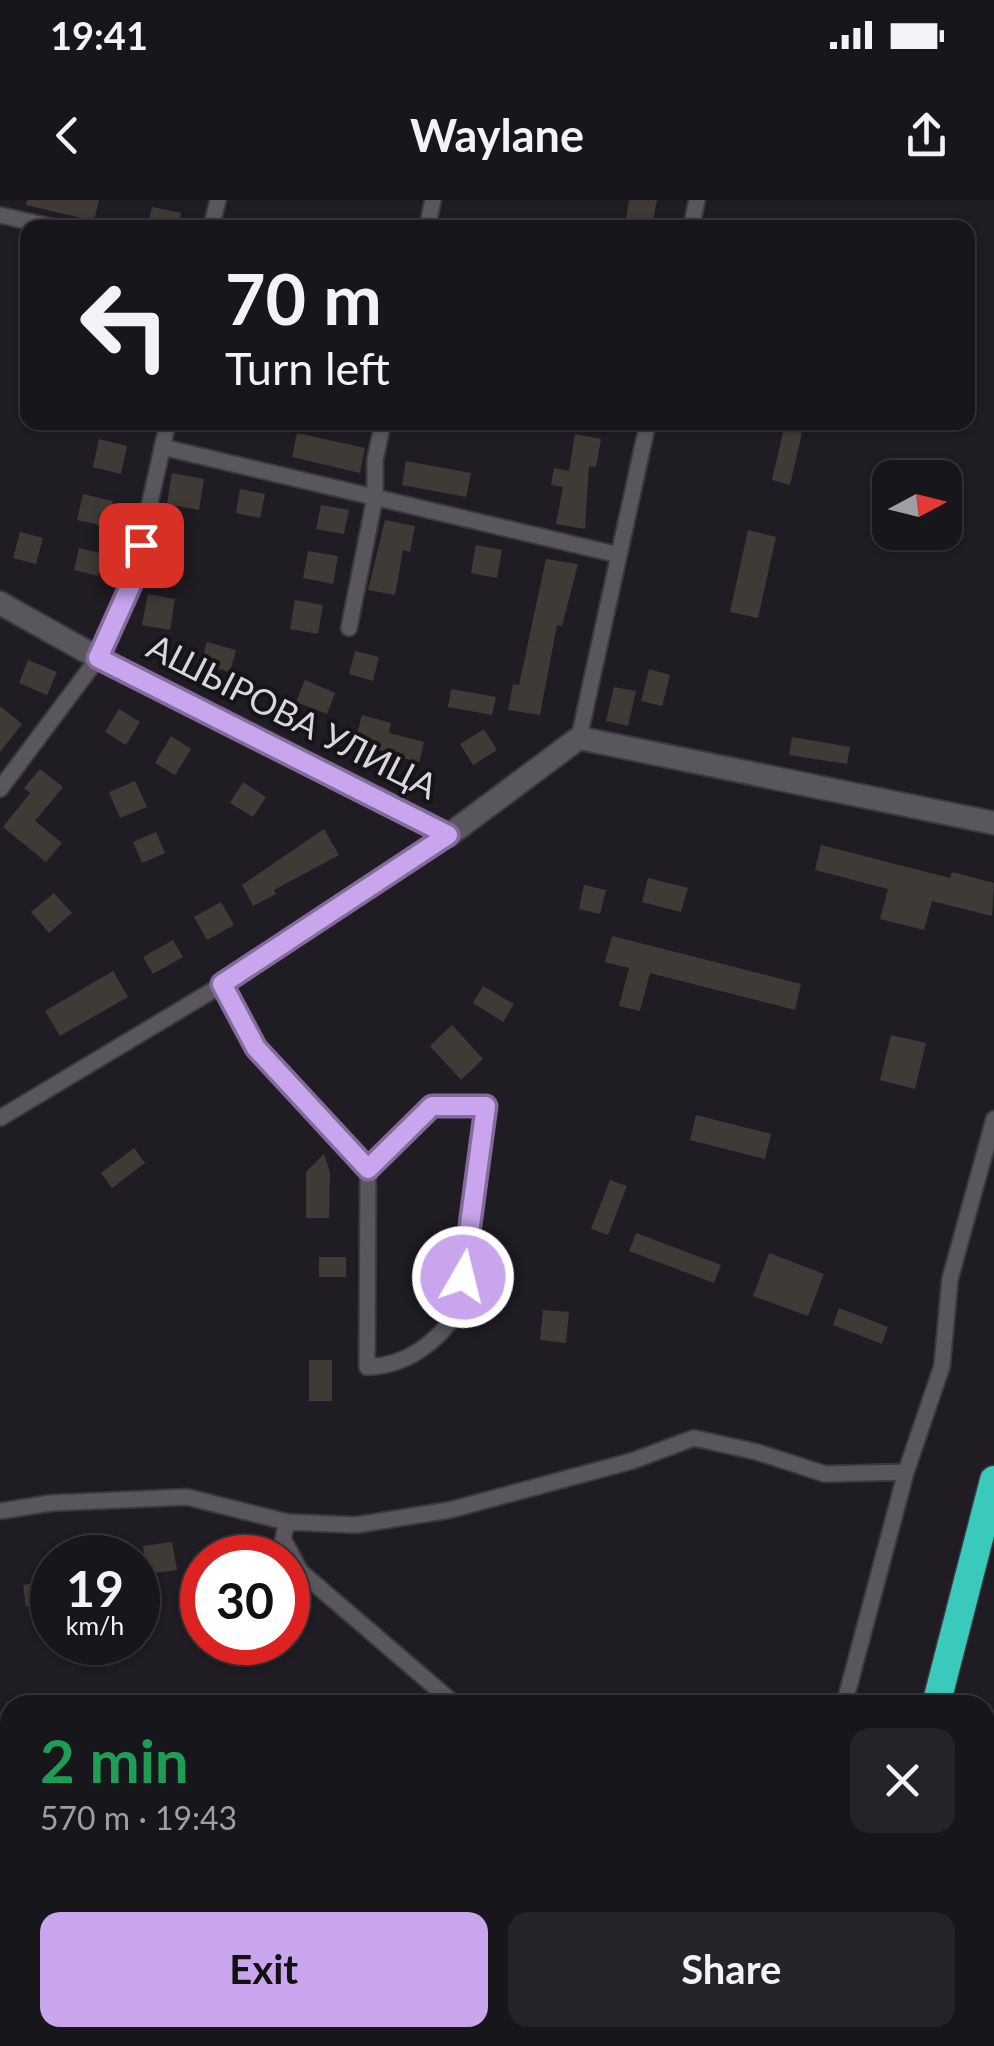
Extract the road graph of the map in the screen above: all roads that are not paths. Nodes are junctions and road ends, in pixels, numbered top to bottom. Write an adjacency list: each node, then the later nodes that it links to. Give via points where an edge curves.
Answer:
1 (166, 430): 4 (street)
2 (382, 430): 5 (street)
3 (646, 430): 6 (street)
4 (162, 447): 5 (street); 9 (street, via 134,578)
5 (375, 497): 6 (street); 8 (street)
6 (619, 555): 10 (street)
7 (0, 603): 9 (street, АШЫРОВА УЛИЦА)
8 (348, 628)
9 (98, 658): 11 (street); 13 (street, АШЫРОВА УЛИЦА)
10 (578, 738): 12 (street); 13 (street)
11 (0, 789)
12 (994, 823)
13 (448, 835): 14 (street)
14 (222, 984): 15 (street); 17 (street, via 256,1048)
15 (0, 1118)
16 (994, 1119): 18 (street, via 950,1279 942,1366)
17 (368, 1169): 17 (street, via 367,1367 394,1366 442,1335 458,1311 486,1106 432,1106)
18 (906, 1472): 21 (street, via 825,1474 694,1438 450,1510 356,1525); 23 (street)
19 (994, 1480): 24 (highway)
20 (0, 1512): 21 (street, via 187,1498)
21 (287, 1522): 22 (street, via 283,1539 301,1572)
22 (444, 1695)
23 (847, 1695)
24 (939, 1695)

